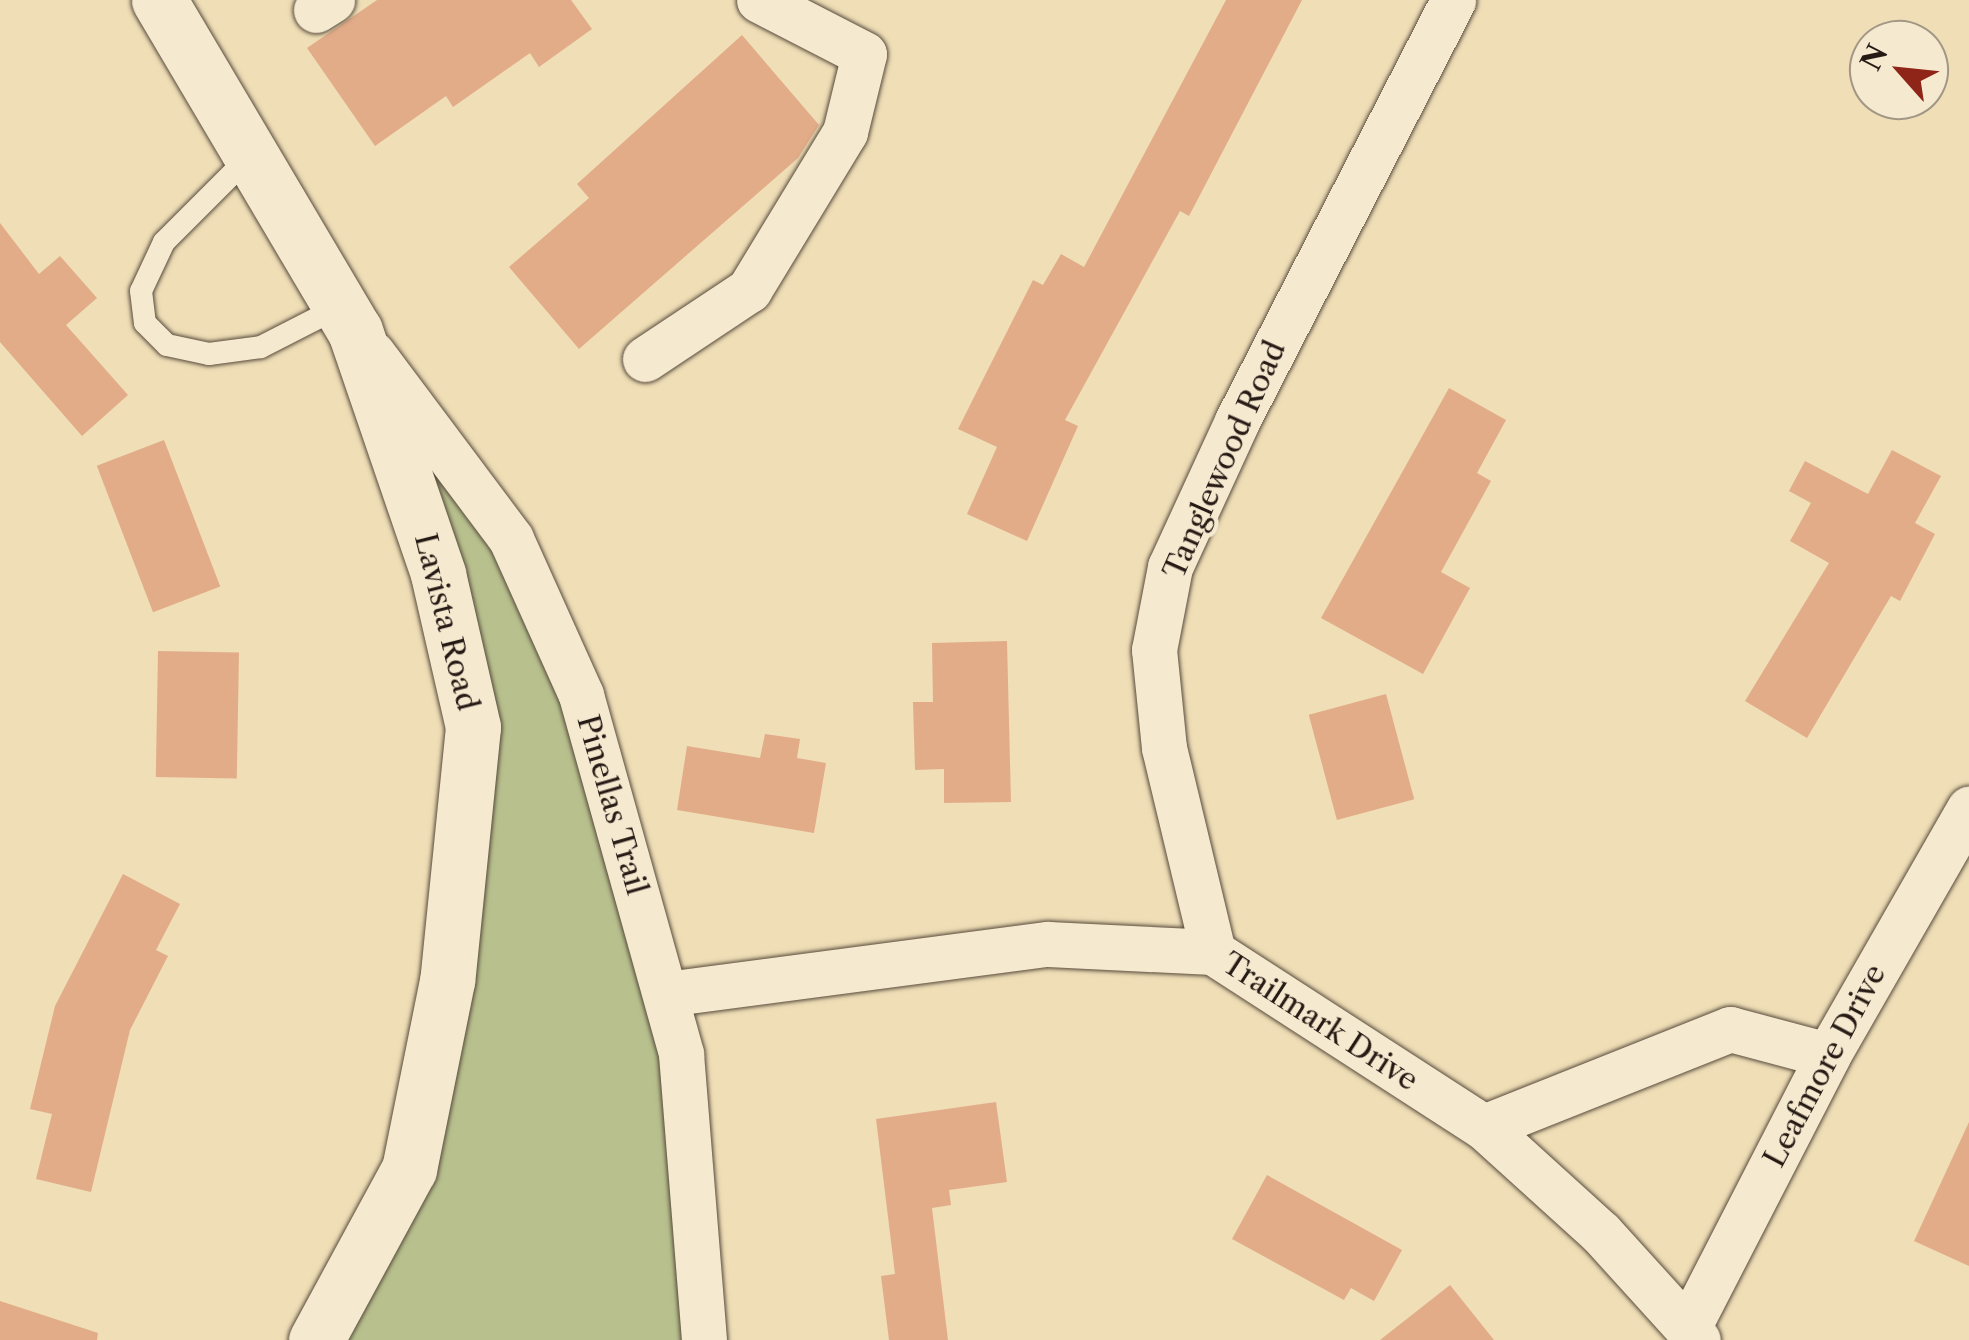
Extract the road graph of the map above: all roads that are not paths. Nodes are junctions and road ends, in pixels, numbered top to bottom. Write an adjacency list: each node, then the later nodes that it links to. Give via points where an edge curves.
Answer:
1 (159, 0): 4 (main road, Lavista Road)
2 (760, 0): 6 (street, via 864,54 845,132 750,290)
3 (1453, 0): 8 (street, Tanglewood Road, via 1170,567 1154,650 1164,748)
4 (251, 155): 5 (main road, Lavista Road); 5 (lane, via 164,242 141,291 145,324 168,344 209,354 262,347)
5 (348, 318): 9 (street, Pinellas Trail, via 510,538 581,694); 13 (main road, Lavista Road, via 438,574 473,727 447,981 409,1169)
6 (645, 359)
7 (1969, 809): 10 (street, Leafmore Drive)
8 (1213, 952): 9 (street, Trailmark Drive, via 1048,944); 11 (street, Trailmark Drive)
9 (666, 994): 14 (street, Pinellas Trail, via 681,1054)
10 (1828, 1055): 11 (street, via 1730,1029); 12 (street, Leafmore Drive)
11 (1484, 1126): 12 (street, Trailmark Drive)
12 (1694, 1333)
13 (316, 1340)
14 (704, 1340)

